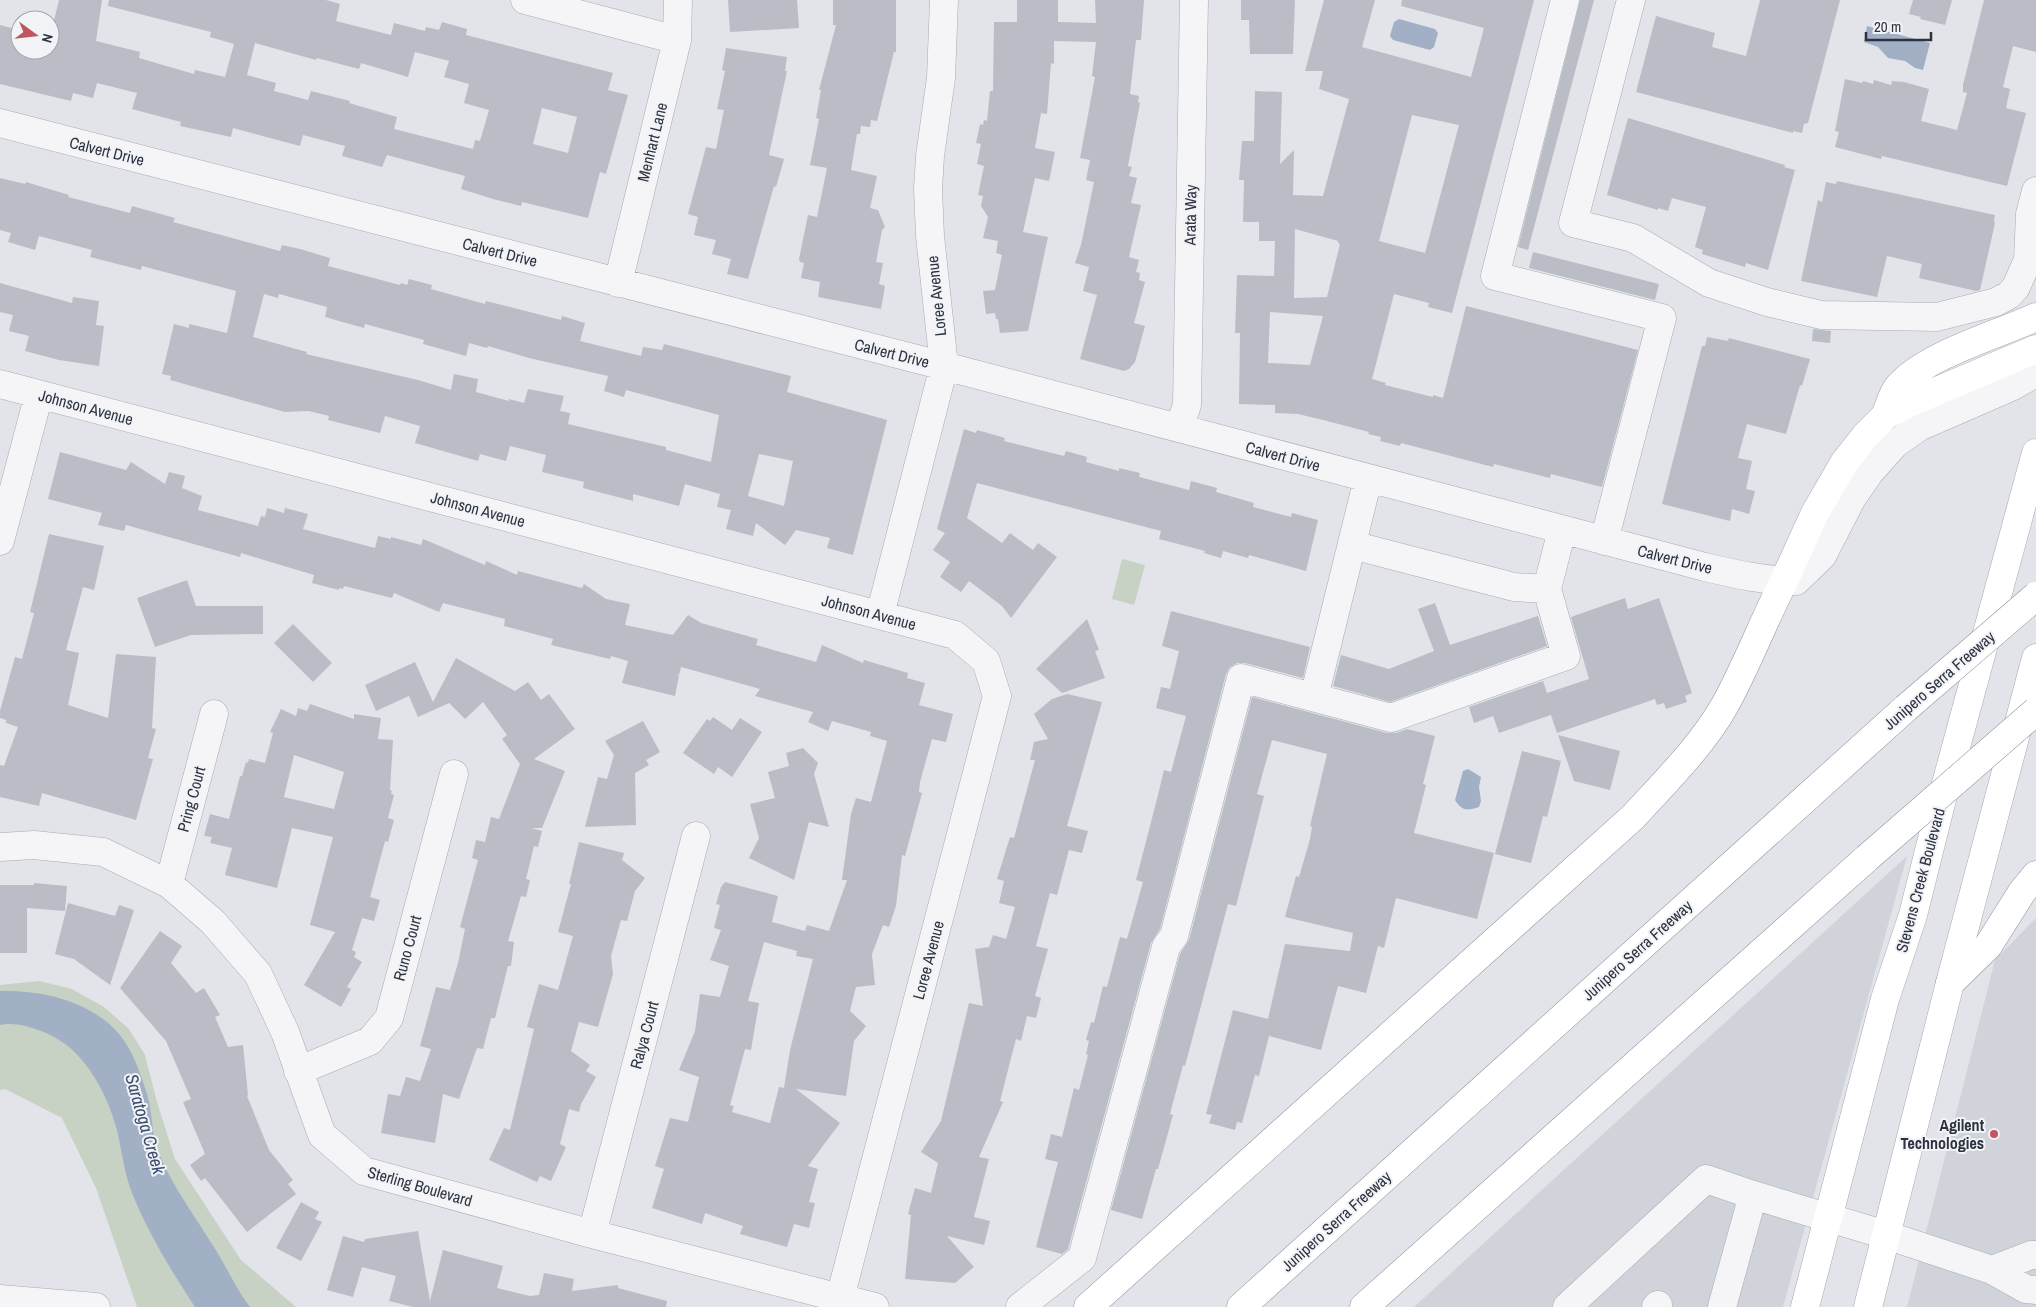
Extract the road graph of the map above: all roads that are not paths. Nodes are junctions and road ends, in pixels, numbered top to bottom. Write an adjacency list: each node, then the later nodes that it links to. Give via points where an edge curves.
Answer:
1 (525, 0): 7 (street)
2 (678, 0): 7 (street, Menhart Lane)
3 (944, 0): 13 (street, Loree Avenue, via 941,78 928,189)
4 (1194, 0): 18 (street, Arata Way, via 1186,405)
5 (1565, 0): 23 (street, via 1495,276 1662,318)
6 (1631, 0): 9 (street, via 1573,223 1633,238 1709,283 1767,302 1821,315 1937,318 1996,302 2016,287 2028,260 2030,214)
7 (678, 40): 10 (street, Menhart Lane)
8 (0, 123): 10 (street, Calvert Drive)
9 (2036, 191)
10 (618, 283): 13 (street, Calvert Drive)
11 (2036, 317): 17 (main road, via 1945,354 1914,373 1897,388)
12 (2036, 349): 17 (main road)
13 (944, 366): 18 (street, Calvert Drive); 28 (street, Loree Avenue)
14 (2036, 373): 25 (street, via 1919,426 1895,444 1852,498 1822,556 1796,580)
15 (0, 384): 16 (street, Johnson Avenue)
16 (39, 394): 22 (street); 28 (street, Johnson Avenue)
17 (1885, 416): 25 (main road, via 1844,463 1815,513)
18 (1180, 428): 20 (street, Calvert Drive)
19 (2036, 453): 42 (main road, Stevens Creek Boulevard)
20 (1368, 478): 21 (street, Calvert Drive); 24 (street)
21 (1562, 530): 23 (street, Calvert Drive); 26 (street)
22 (0, 541)
23 (1604, 541): 25 (street, Calvert Drive, via 1737,575)
24 (1352, 545): 26 (street, via 1514,587); 31 (street)
25 (1784, 581): 53 (main road, via 1724,707 1689,756 1633,817)
26 (1547, 589): 31 (street, via 1566,656 1391,718)
27 (2036, 596): 54 (main road, Junipero Serra Freeway, bridge, via 1906,708)
28 (880, 615): 29 (street, Johnson Avenue)
29 (955, 634): 48 (street, Loree Avenue, via 986,661 997,696)
30 (2036, 658): 39 (main road)
31 (1314, 697): 52 (street, via 1241,678 1174,936 1166,947 1082,1258)
32 (2036, 711): 55 (main road, bridge)
33 (214, 714): 38 (street, Pring Court)
34 (454, 774): 40 (street, Runo Court, via 388,1018 370,1041)
35 (696, 836): 43 (street, Ralya Court)
36 (0, 847): 38 (street, Sterling Boulevard, via 34,845 103,852)
37 (2036, 875): 39 (main road, via 1988,946)
38 (169, 884): 40 (street, Sterling Boulevard, via 213,922 258,974 285,1032)
39 (1950, 983): 44 (main road)
40 (298, 1071): 43 (street, Sterling Boulevard, via 322,1135 364,1171)
41 (1753, 1195): 42 (street); 56 (street, via 1706,1178); 57 (street)
42 (1829, 1217): 44 (street); 58 (main road, Stevens Creek Boulevard)
43 (592, 1234): 48 (street, Sterling Boulevard)
44 (1886, 1235): 46 (street); 59 (main road)
45 (2036, 1255): 46 (street)
46 (1992, 1270): 47 (street, via 2026,1289)
47 (2036, 1290)
48 (840, 1298): 51 (street, Sterling Boulevard)
49 (0, 1299): 50 (street)
50 (96, 1307)
51 (875, 1307)
52 (1020, 1307)
53 (1088, 1307)
54 (1241, 1307)
55 (1364, 1307)
56 (1567, 1307)
57 (1722, 1307)
58 (1805, 1307)
59 (1868, 1307)

